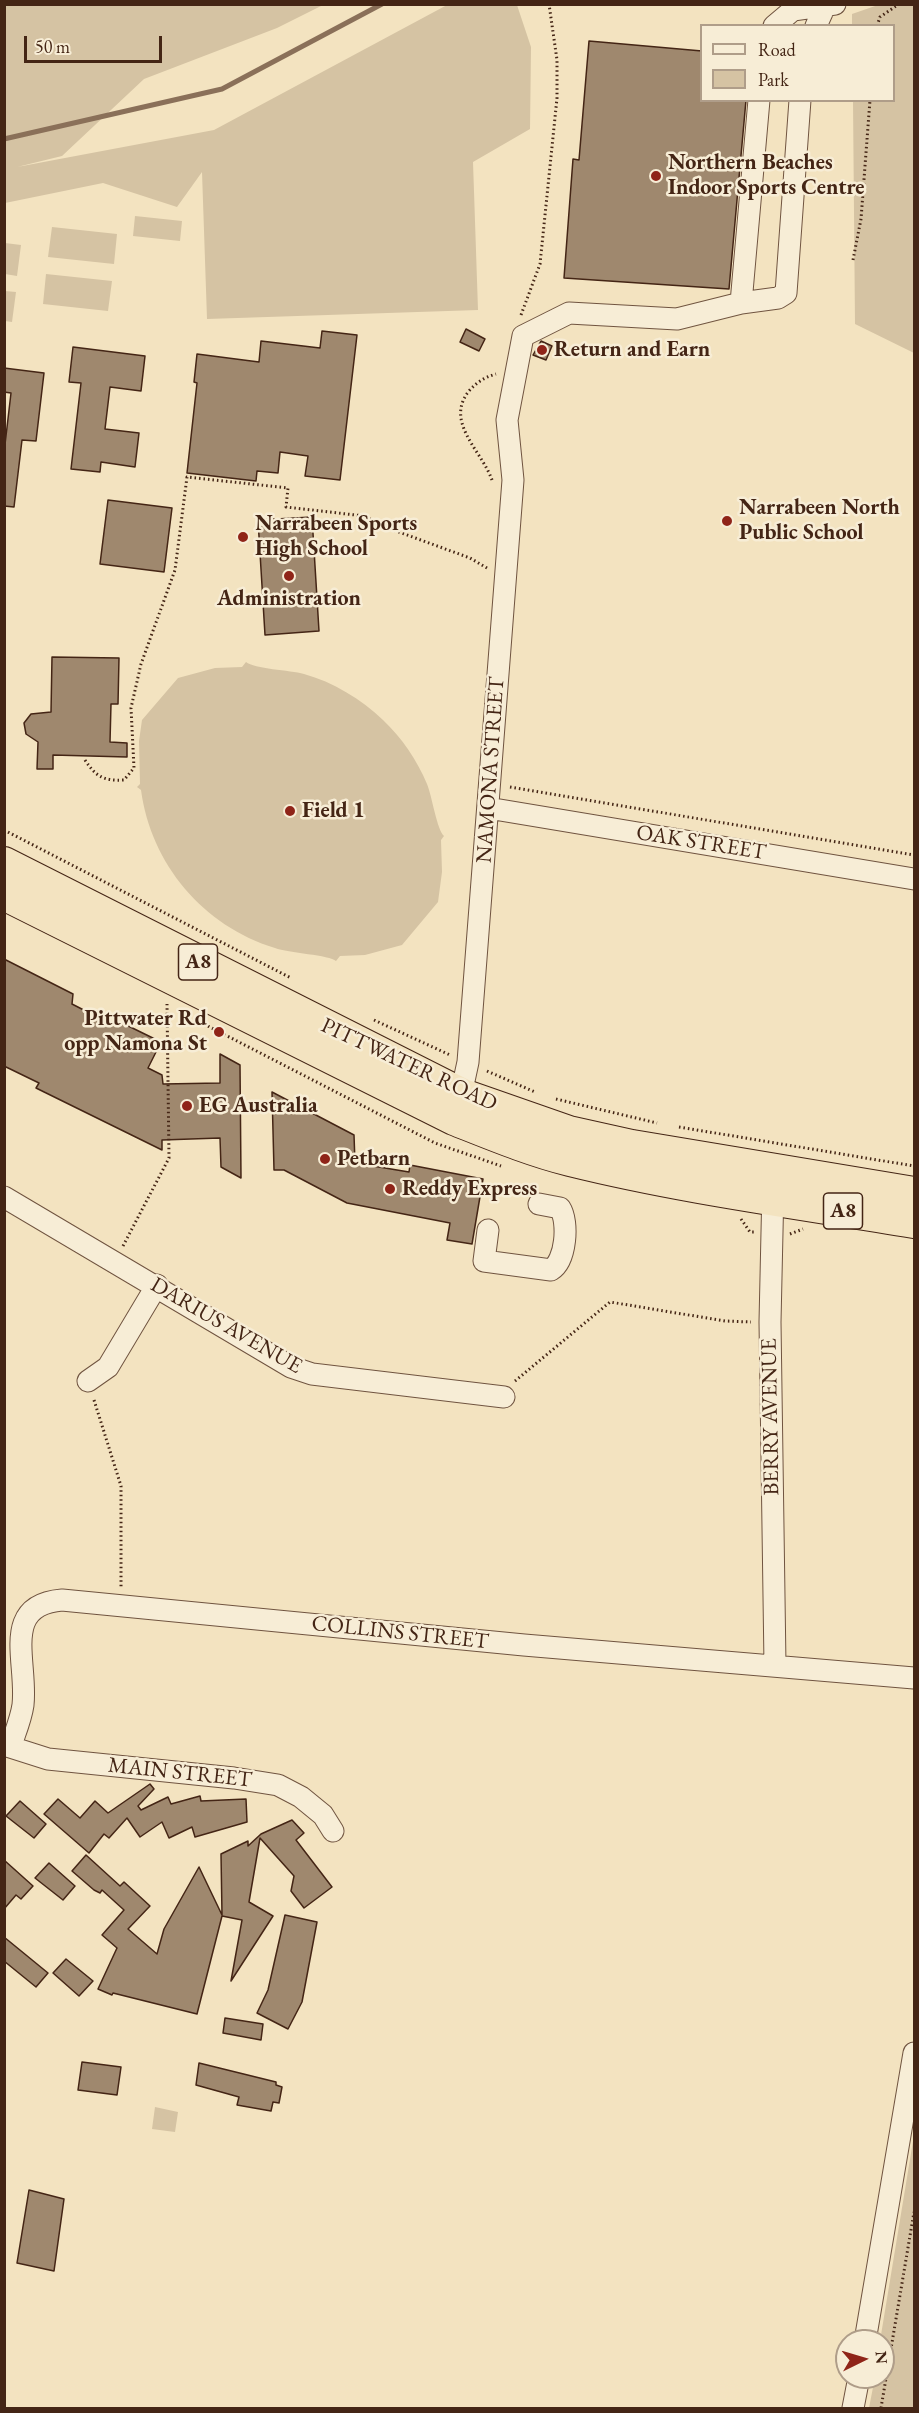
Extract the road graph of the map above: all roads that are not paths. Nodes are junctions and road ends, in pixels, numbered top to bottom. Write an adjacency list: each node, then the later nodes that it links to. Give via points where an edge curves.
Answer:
1 (830, 5): 2 (street, via 793,10); 3 (street)
2 (776, 24)
3 (817, 24)
4 (759, 102): 6 (street)
5 (800, 102): 6 (street, via 786,293 778,298)
6 (741, 303): 7 (street, NAMONA STREET, via 677,319 569,313 523,336 511,376 507,420 513,480)
7 (488, 808): 9 (street, OAK STREET); 11 (street, NAMONA STREET, via 468,1062)
8 (4, 863): 11 (highway, PITTWATER ROAD / A8)
9 (915, 879)
10 (4, 894): 11 (highway, PITTWATER ROAD / A8)
11 (458, 1107): 12 (highway, PITTWATER ROAD / A8, via 568,1160)
12 (773, 1184): 13 (highway, PITTWATER ROAD / A8); 16 (highway, PITTWATER ROAD / A8); 21 (street, BERRY AVENUE, via 770,1322)
13 (915, 1192)
14 (4, 1197): 18 (street, DARIUS AVENUE)
15 (539, 1204): 17 (street, via 560,1208 564,1215 561,1257 555,1268 484,1261)
16 (915, 1222)
17 (488, 1230)
18 (157, 1286): 19 (street, via 108,1367); 20 (street, DARIUS AVENUE, via 291,1367 312,1374)
19 (88, 1381)
20 (504, 1397)
21 (775, 1665): 22 (street, COLLINS STREET); 23 (street, COLLINS STREET, via 46,1601 31,1606 21,1620 17,1642 23,1705)
22 (915, 1678)
23 (8, 1745): 24 (street, MAIN STREET, via 48,1760 278,1785 323,1815)
24 (333, 1831)
25 (915, 2053): 26 (street)
26 (867, 2329)
27 (857, 2389): 28 (street)
28 (854, 2409)

